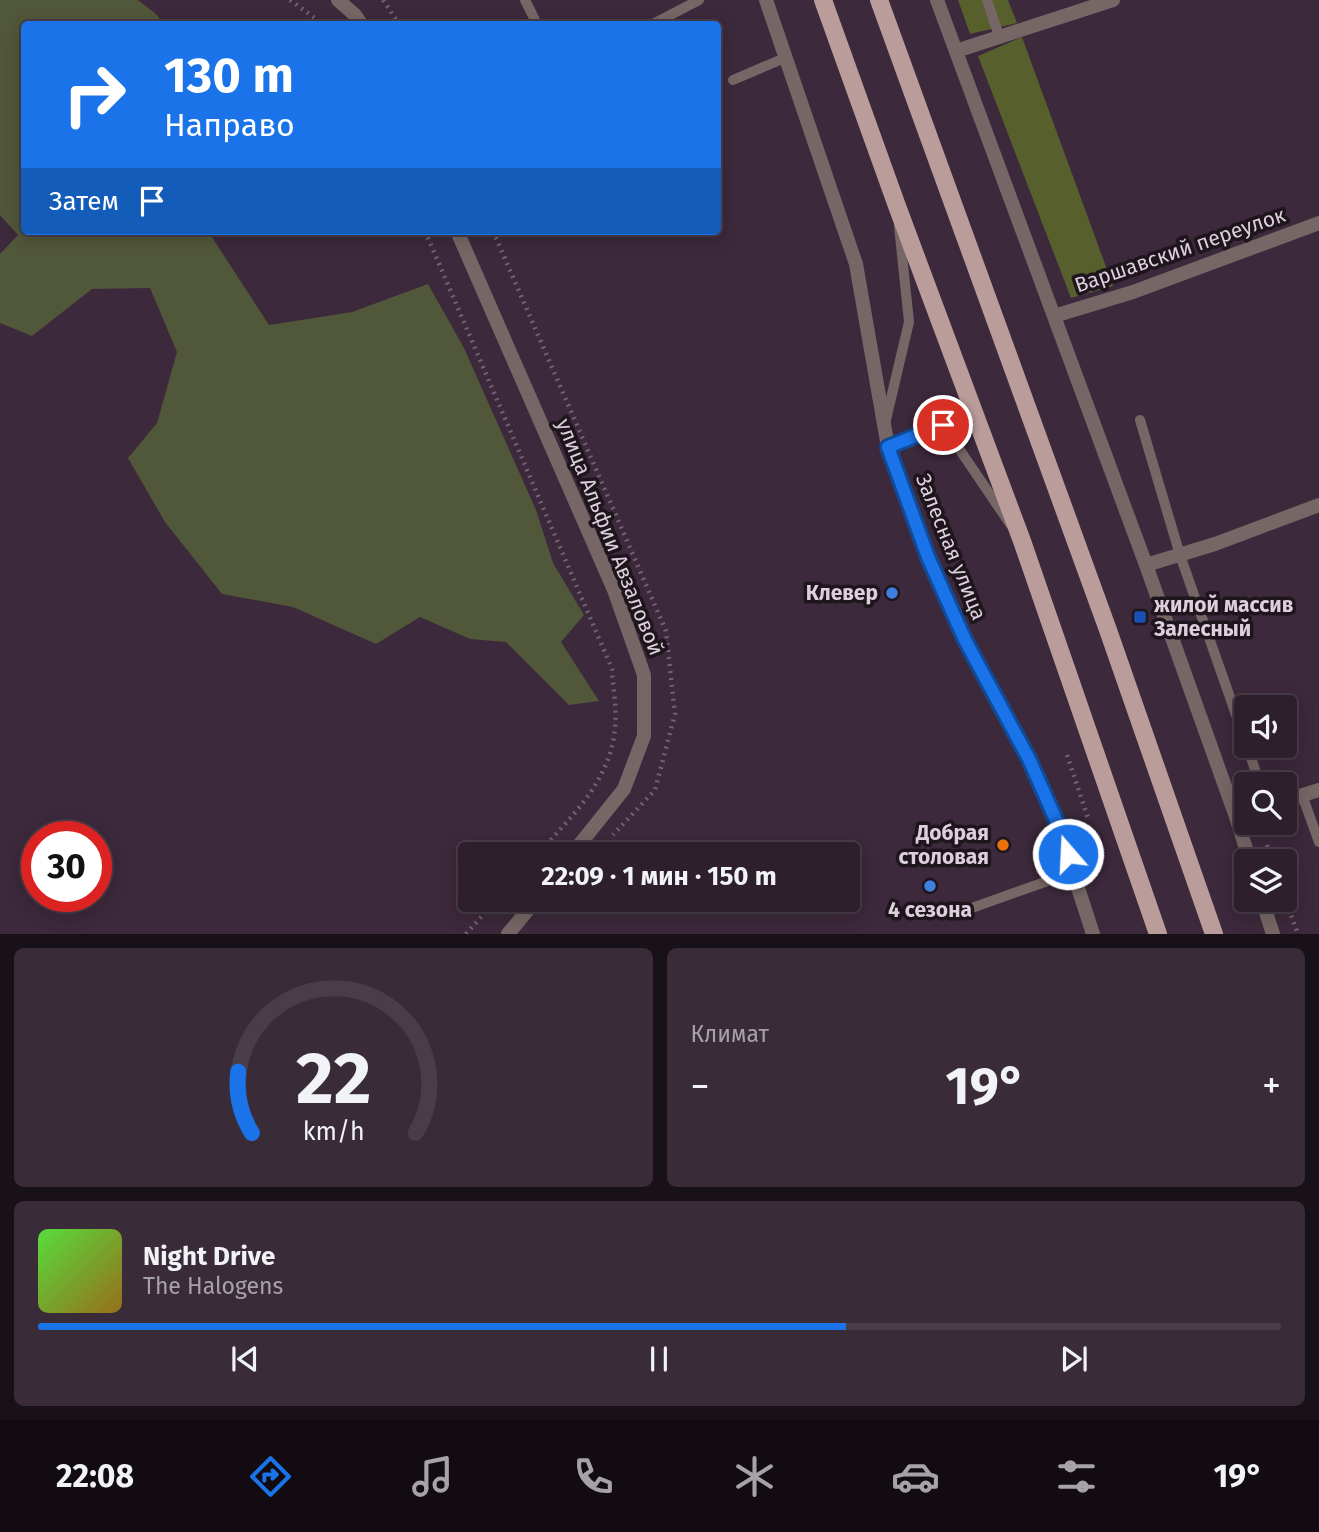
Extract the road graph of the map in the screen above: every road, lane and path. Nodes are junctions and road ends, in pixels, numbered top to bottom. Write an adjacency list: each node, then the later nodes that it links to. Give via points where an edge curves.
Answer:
1 (290, 0): 12 (path)
2 (338, 0): 13 (street)
3 (383, 0): 14 (path)
4 (525, 0): 15 (lane)
5 (699, 0): 16 (lane)
6 (766, 0): 19 (street, Залесная улица)
7 (823, 0): 21 (main road)
8 (879, 0): 53 (main road)
9 (937, 0): 18 (street)
10 (987, 0): 17 (lane)
11 (1113, 0): 17 (street)
12 (319, 21)
13 (359, 21)
14 (397, 21)
15 (536, 21)
16 (659, 21)
17 (999, 36): 18 (street)
18 (956, 51): 25 (street)
19 (787, 57): 20 (lane); 27 (street, Залесная улица, via 856,264)
20 (733, 80)
21 (897, 206): 27 (lane, via 909,322); 30 (main road)
22 (1319, 223): 25 (street, Варшавский переулок, via 1133,292)
23 (427, 235): 40 (path, via 612,669 615,728 609,761 586,801)
24 (459, 235): 41 (street, улица Альфии Авзаловой, via 614,590 643,674 644,736 624,789)
25 (1054, 316): 32 (street)
26 (1139, 419): 31 (lane)
27 (884, 428): 28 (street, Залесная улица)
28 (888, 447): 30 (lane, via 943,425); 43 (street, Залесная улица, via 928,557 965,640 1029,759)
29 (1319, 505): 31 (street)
30 (1021, 541): 52 (main road)
31 (1180, 555): 32 (street); 33 (lane)
32 (1146, 565): 37 (street)
33 (1234, 710)
34 (1067, 755): 39 (path)
35 (1319, 790): 36 (street)
36 (1303, 795): 38 (street); 42 (lane)
37 (1234, 797)
38 (1297, 797)
39 (1088, 818)
40 (549, 842)
41 (582, 842)
42 (1319, 842)
43 (1075, 874): 44 (lane); 51 (street, Залесная улица)
44 (969, 909)
45 (485, 912): 50 (path)
46 (526, 912): 49 (street)
47 (1266, 912): 54 (street)
48 (1290, 912): 55 (path)
49 (512, 929)
50 (466, 933)
51 (1093, 933)
52 (1158, 933)
53 (1214, 933)
54 (1273, 933)
55 (1298, 933)

